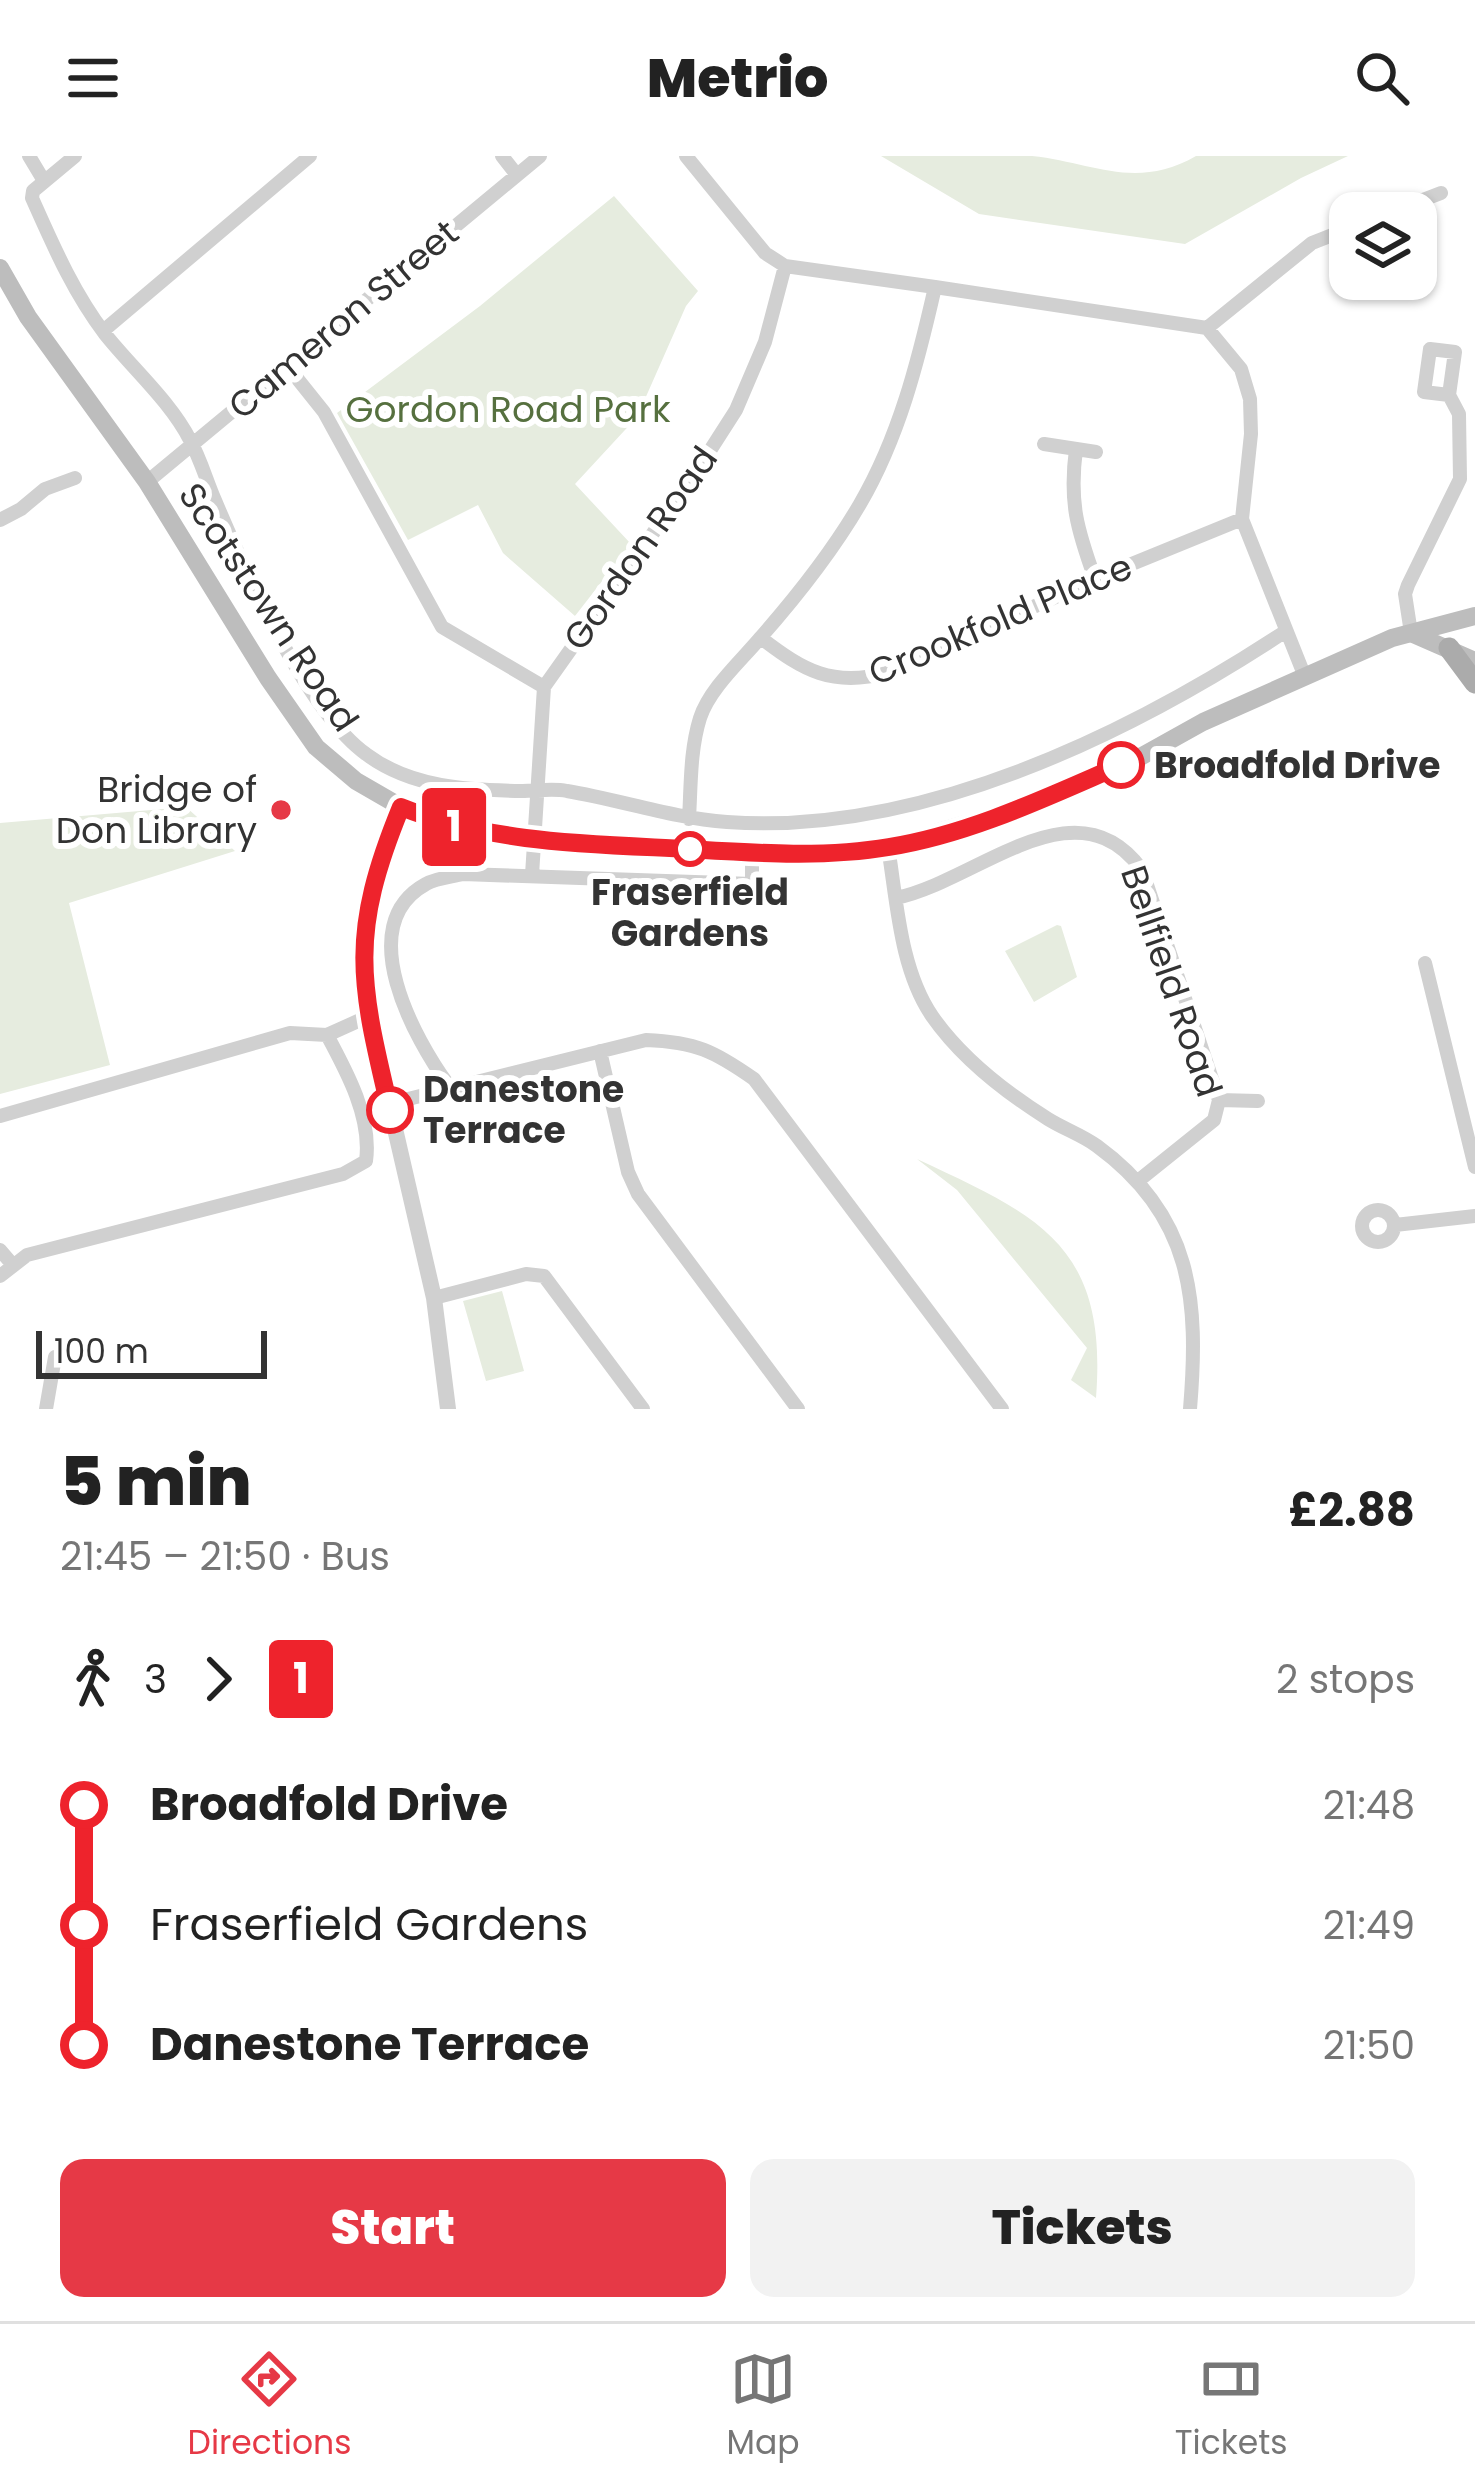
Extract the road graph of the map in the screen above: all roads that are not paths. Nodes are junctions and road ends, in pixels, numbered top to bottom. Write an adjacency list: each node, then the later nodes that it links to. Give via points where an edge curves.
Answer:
1 (29, 156): 8 (street)
2 (75, 156): 8 (street)
3 (310, 156): 14 (street)
4 (502, 156): 7 (street)
5 (540, 156): 7 (street, Cameron Street)
6 (686, 156): 10 (street, via 765,253)
7 (518, 175): 15 (street, Cameron Street)
8 (44, 181): 14 (street, via 32,198 63,269)
9 (1329, 236): 13 (street)
10 (785, 266): 12 (street); 34 (street, Gordon Road, via 736,410)
11 (0, 268): 22 (main road, Scotstown Road)
12 (934, 287): 13 (street); 29 (street, via 917,365 861,502)
13 (1207, 328): 23 (street, via 1241,369 1250,399)
14 (103, 331): 17 (street)
15 (289, 367): 17 (street, Cameron Street); 34 (street, via 324,412 442,627)
16 (1449, 394): 28 (street, via 1459,414 1460,479 1405,594)
17 (192, 444): 22 (street, Cameron Street); 35 (street, via 250,574 343,736 369,757 443,787)
18 (1043, 444): 19 (street)
19 (1076, 449): 20 (street); 25 (street, via 1070,494)
20 (1096, 452)
21 (76, 478): 24 (street)
22 (147, 482): 36 (main road, Scotstown Road, via 316,747)
23 (1242, 519): 25 (street, Crookfold Place); 27 (street)
24 (0, 520)
25 (1095, 579): 29 (street, Crookfold Place, via 858,680 820,675)
26 (1475, 616): 28 (main road, Scotstown Road)
27 (1286, 632): 32 (street); 37 (street, via 1192,692 954,792 877,813 790,823)
28 (1411, 633): 30 (main road); 32 (main road, Scotstown Road)
29 (761, 638): 37 (street, via 701,714)
30 (1449, 648): 31 (main road); 33 (main road)
31 (1475, 661)
32 (1304, 677): 39 (main road, Scotstown Road, via 1027,806)
33 (1475, 683)
34 (544, 687): 35 (street, Gordon Road)
35 (538, 790): 37 (street); 38 (street, Gordon Road)
36 (401, 807): 38 (main road, Scotstown Road, via 450,826); 44 (street, via 363,928)
37 (689, 818)
38 (535, 838): 40 (main road, Scotstown Road); 41 (street)
39 (888, 848): 40 (main road, Scotstown Road); 42 (street)
40 (752, 852): 41 (street, via 752,884)
41 (532, 875): 47 (street, via 463,874 427,883 394,923 402,1007)
42 (896, 898): 50 (street, Bellfield Road, via 1045,836 1088,832 1126,848 1142,870); 55 (street, via 910,967 932,1016 992,1082 1095,1144)
43 (1425, 963): 48 (street)
44 (369, 1016): 45 (street); 52 (street)
45 (327, 1035): 53 (street, via 290,1033); 59 (street, via 369,1140 366,1161 343,1174)
46 (600, 1051): 47 (street); 66 (street, via 638,1194); 67 (street, via 646,1040 686,1042 754,1078)
47 (449, 1086): 52 (street)
48 (1456, 1094): 49 (street); 54 (street)
49 (1439, 1096)
50 (1219, 1100): 51 (street); 55 (street, Bellfield Road, via 1214,1120)
51 (1258, 1101)
52 (388, 1104): 61 (street)
53 (0, 1116)
54 (1475, 1167)
55 (1138, 1181): 68 (street, via 1172,1233 1191,1286)
56 (1475, 1216): 57 (street)
57 (1394, 1225)
58 (0, 1250): 59 (street)
59 (12, 1264): 60 (street)
60 (0, 1276)
61 (434, 1298): 64 (street); 65 (street, via 544,1276)
62 (55, 1357): 63 (street)
63 (46, 1409)
64 (448, 1409)
65 (643, 1409)
66 (798, 1409)
67 (1001, 1409)
68 (1190, 1409)

